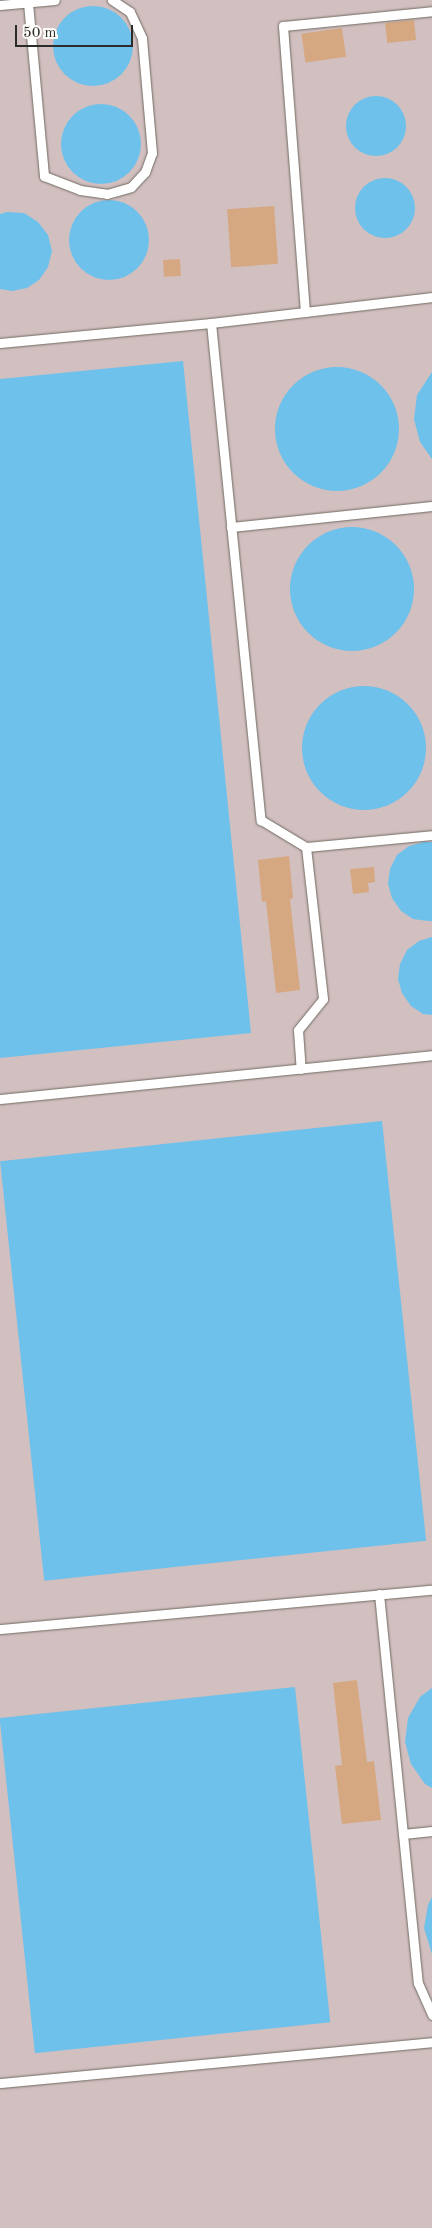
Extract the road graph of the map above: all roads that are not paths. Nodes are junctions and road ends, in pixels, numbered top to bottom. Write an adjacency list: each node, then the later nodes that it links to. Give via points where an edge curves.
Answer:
1 (55, 0): 3 (lane)
2 (112, 0): 3 (lane, via 130,12 142,38 152,154 145,172 131,187 107,194 80,190 44,176)
3 (28, 3): 4 (lane)
4 (0, 5)
5 (432, 11): 7 (lane, via 283,26)
6 (432, 297): 7 (lane)
7 (305, 312): 8 (lane)
8 (211, 323): 9 (lane); 11 (lane)
9 (0, 343)
10 (432, 506): 11 (lane)
11 (231, 527): 13 (lane, via 261,820)
12 (432, 835): 13 (lane)
13 (306, 847): 15 (lane, via 323,999 298,1030)
14 (432, 1055): 15 (lane)
15 (301, 1069): 16 (lane)
16 (0, 1099)
17 (432, 1590): 18 (lane)
18 (379, 1594): 19 (lane); 21 (lane)
19 (0, 1629)
20 (432, 1831): 21 (lane)
21 (403, 1834): 22 (lane, via 418,1983)
22 (432, 2015)
23 (432, 2042): 24 (lane)
24 (0, 2083)

